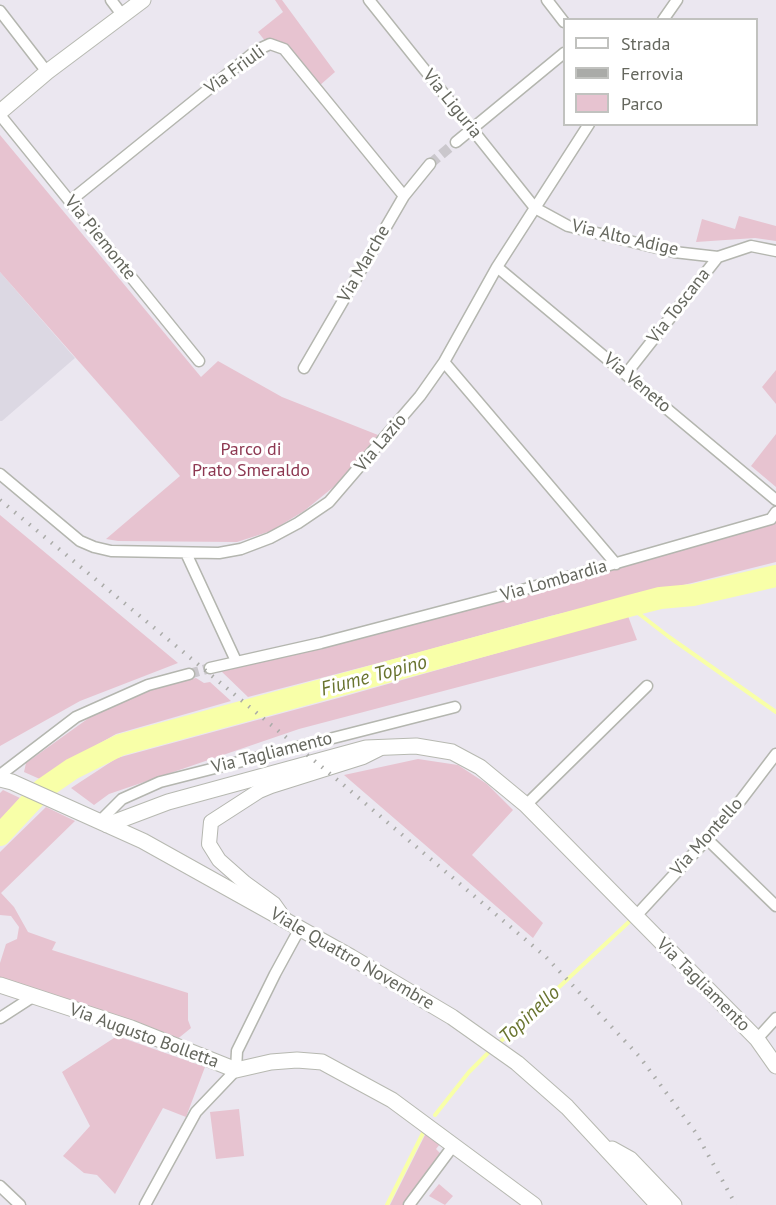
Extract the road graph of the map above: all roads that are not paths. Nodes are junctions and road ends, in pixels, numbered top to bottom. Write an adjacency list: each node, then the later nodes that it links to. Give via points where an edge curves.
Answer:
1 (111, 0): 7 (street)
2 (143, 0): 7 (main road)
3 (369, 0): 14 (street, Via Liguria)
4 (547, 0): 9 (street)
5 (677, 0): 8 (street)
6 (0, 11): 11 (street)
7 (123, 16): 11 (main road)
8 (664, 18)
9 (563, 21)
10 (563, 54): 14 (street)
11 (47, 72): 12 (main road)
12 (0, 114): 18 (street, Via Piemonte)
13 (587, 126): 19 (street, Via Lazio)
14 (472, 129): 15 (street); 19 (street, Via Liguria)
15 (456, 142)
16 (430, 164): 17 (street, Via Marche)
17 (404, 196): 18 (street, Via Friuli, via 284,49 270,44 257,50); 25 (street, Via Marche)
18 (70, 201): 23 (street, Via Piemonte)
19 (535, 208): 21 (street, Via Alto Adige, via 568,226 674,252); 22 (street, Via Lazio)
20 (776, 251): 21 (street, Via Toscana, via 751,246)
21 (718, 256): 26 (street, Via Toscana)
22 (497, 267): 24 (street, Via Lazio); 26 (street, Via Veneto)
23 (199, 361)
24 (444, 362): 30 (street, Via Lazio, via 401,420 329,502 270,538 241,549); 31 (street, Via Lombardia)
25 (304, 368)
26 (626, 374): 28 (street, Via Veneto)
27 (0, 474): 30 (street, Via Lazio, via 80,541 94,547)
28 (776, 500)
29 (776, 512): 31 (street, via 771,519)
30 (186, 553): 32 (street)
31 (616, 564): 32 (street, Via Lombardia, via 321,643)
32 (236, 661): 33 (street)
33 (210, 668)
34 (189, 674): 39 (street, via 148,685 76,717)
35 (647, 686): 40 (street)
36 (455, 707): 41 (street, Via Tagliamento, via 160,782 122,799)
37 (384, 747): 40 (main road, Via Tagliamento, via 416,746 452,752 480,767); 41 (main road, Via Tagliamento, via 366,748); 45 (street, Via Tagliamento, via 259,791 211,822 209,844 219,860 274,904)
38 (776, 754): 42 (street, Via Montello)
39 (4, 779): 41 (main road, Viale Quattro Novembre)
40 (526, 805): 44 (main road, Via Tagliamento)
41 (103, 823): 45 (main road, Viale Quattro Novembre)
42 (707, 839): 43 (street); 44 (street, Via Montello)
43 (776, 906)
44 (635, 916): 51 (main road, Via Tagliamento)
45 (286, 921): 46 (main road, Viale Quattro Novembre)
46 (300, 930): 53 (street, via 237,1051); 54 (main road, Viale Quattro Novembre, via 452,1017 567,1107)
47 (0, 985): 48 (main road, Via Augusto Bolletta)
48 (34, 996): 49 (street); 53 (main road, Via Augusto Bolletta, via 132,1028)
49 (0, 1018)
50 (776, 1018): 51 (street)
51 (757, 1039): 52 (main road, Via Tagliamento)
52 (776, 1066)
53 (236, 1070): 55 (main road, Via Augusto Bolletta, via 271,1062 322,1062 392,1100); 58 (street, via 196,1112)
54 (604, 1145): 61 (main road, Viale Quattro Novembre); 62 (main road, via 630,1159)
55 (453, 1146): 59 (street); 60 (main road, Via Augusto Bolletta)
56 (0, 1186): 57 (street)
57 (20, 1205)
58 (144, 1205)
59 (410, 1205)
60 (534, 1205)
61 (658, 1205)
62 (674, 1205)

